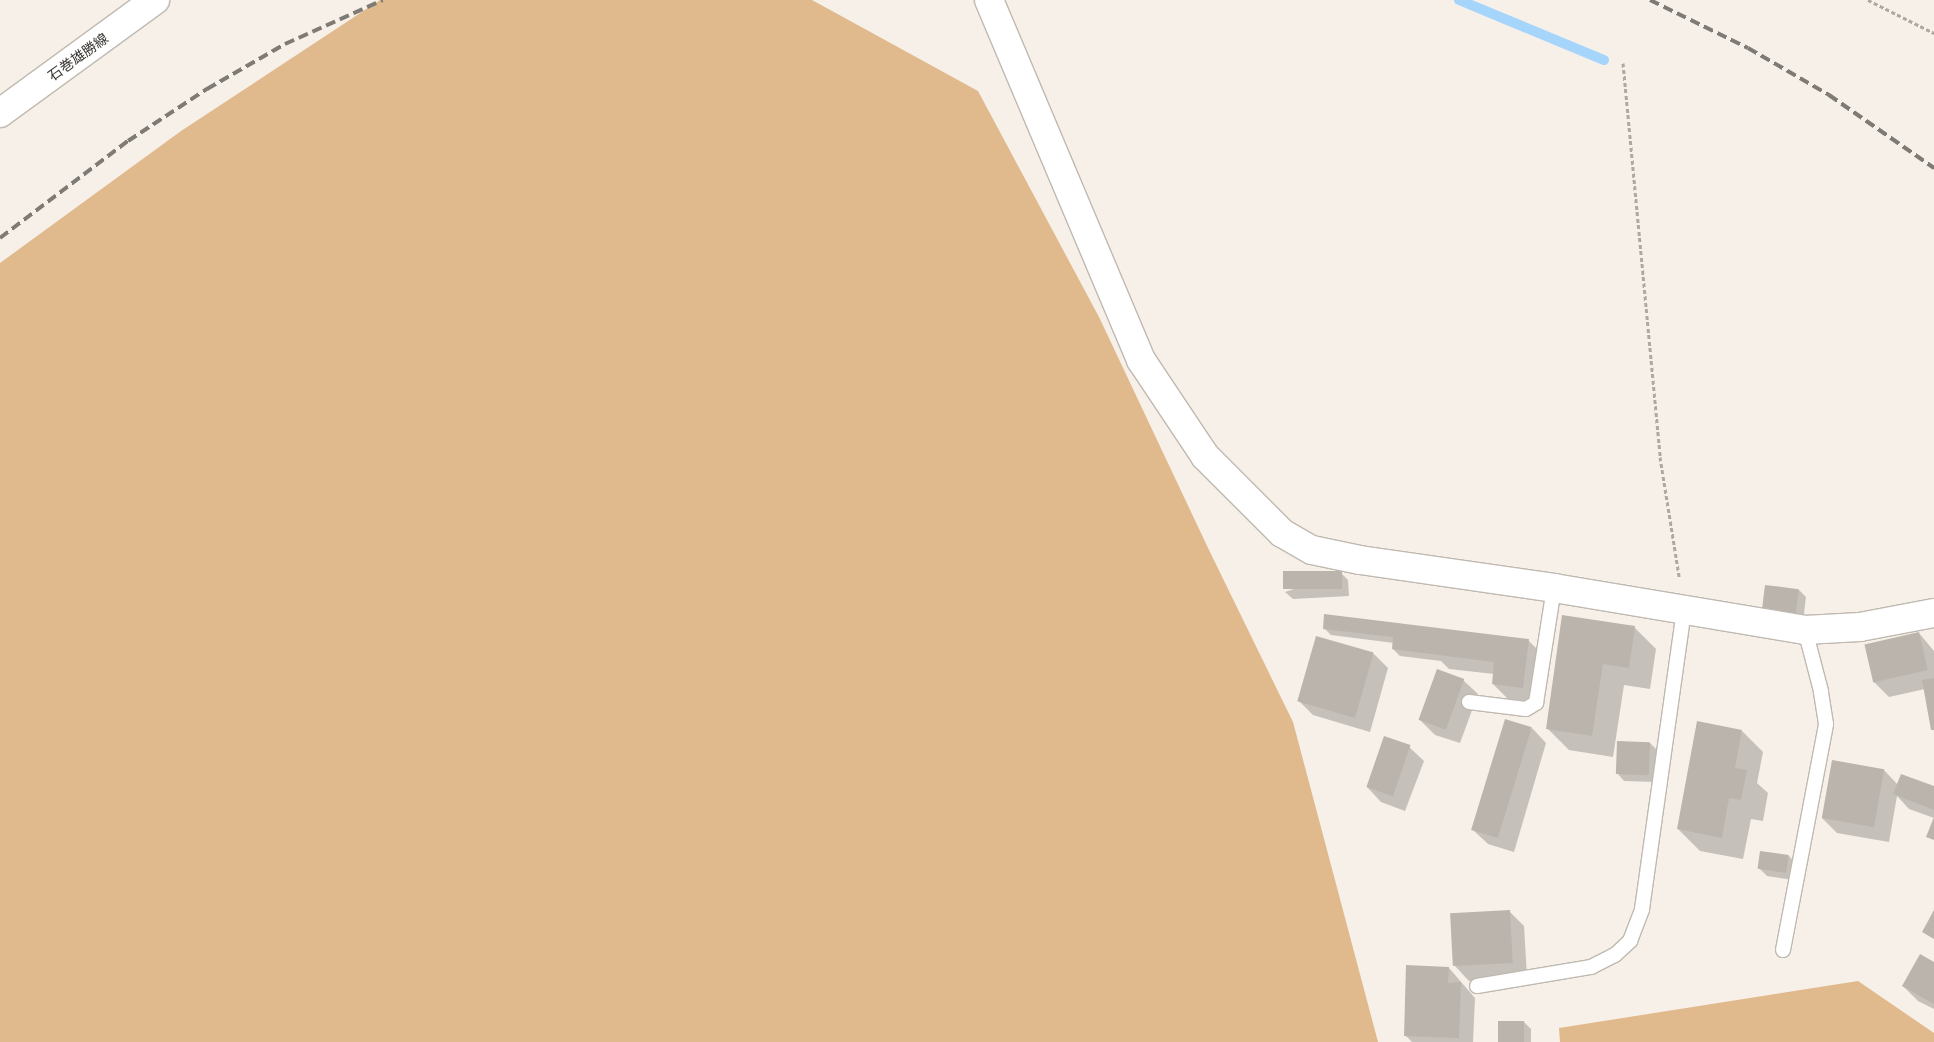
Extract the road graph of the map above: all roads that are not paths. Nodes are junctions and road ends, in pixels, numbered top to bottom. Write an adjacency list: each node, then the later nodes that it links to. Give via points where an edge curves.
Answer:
1 (155, 0): 3 (street, 石巻雄勝線)
2 (989, 0): 4 (street, via 1141,360 1204,456 1282,533 1312,550)
3 (0, 113)
4 (1554, 588): 5 (street); 8 (lane, via 1536,702 1526,709)
5 (1684, 611): 7 (street); 10 (lane, via 1642,908 1630,941 1615,955 1591,967)
6 (1934, 613): 7 (street, via 1860,627)
7 (1806, 630): 9 (lane, via 1826,724)
8 (1469, 702)
9 (1784, 950)
10 (1477, 986)

